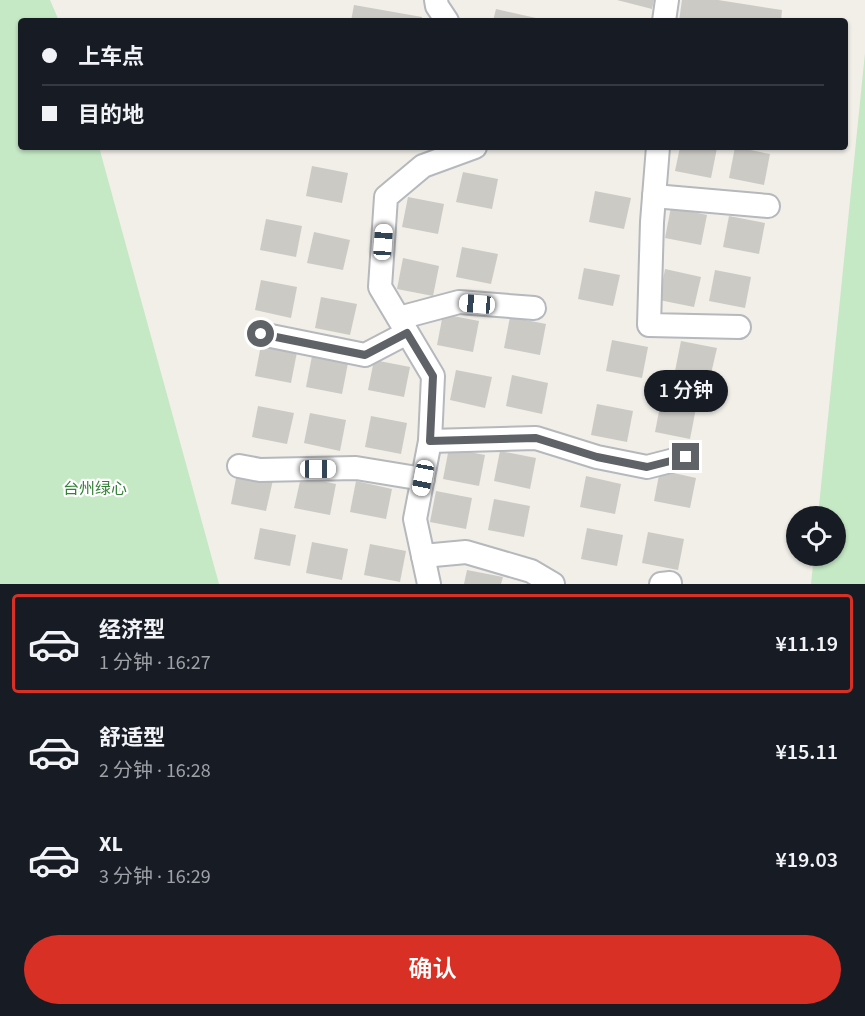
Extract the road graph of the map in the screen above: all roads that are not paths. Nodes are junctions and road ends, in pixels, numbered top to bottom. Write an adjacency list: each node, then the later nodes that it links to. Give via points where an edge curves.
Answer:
1 (436, 0): 3 (lane)
2 (668, 0): 4 (lane)
3 (445, 18)
4 (664, 18)
5 (467, 150): 10 (lane, via 423,166 386,197 380,287)
6 (658, 150): 7 (lane)
7 (654, 196): 8 (lane); 11 (lane, via 649,325)
8 (768, 206)
9 (534, 308): 10 (lane, via 459,302)
10 (403, 325): 12 (lane, via 365,355); 13 (lane, via 433,376)
11 (739, 327)
12 (261, 334)
13 (430, 441): 14 (lane, via 536,438 647,467); 16 (lane)
14 (686, 457)
15 (239, 466): 16 (lane, via 260,470 356,468)
16 (423, 478): 17 (lane, via 415,519)
17 (423, 556): 18 (lane); 19 (lane, via 466,552 531,571)
18 (429, 584)
19 (553, 584)

